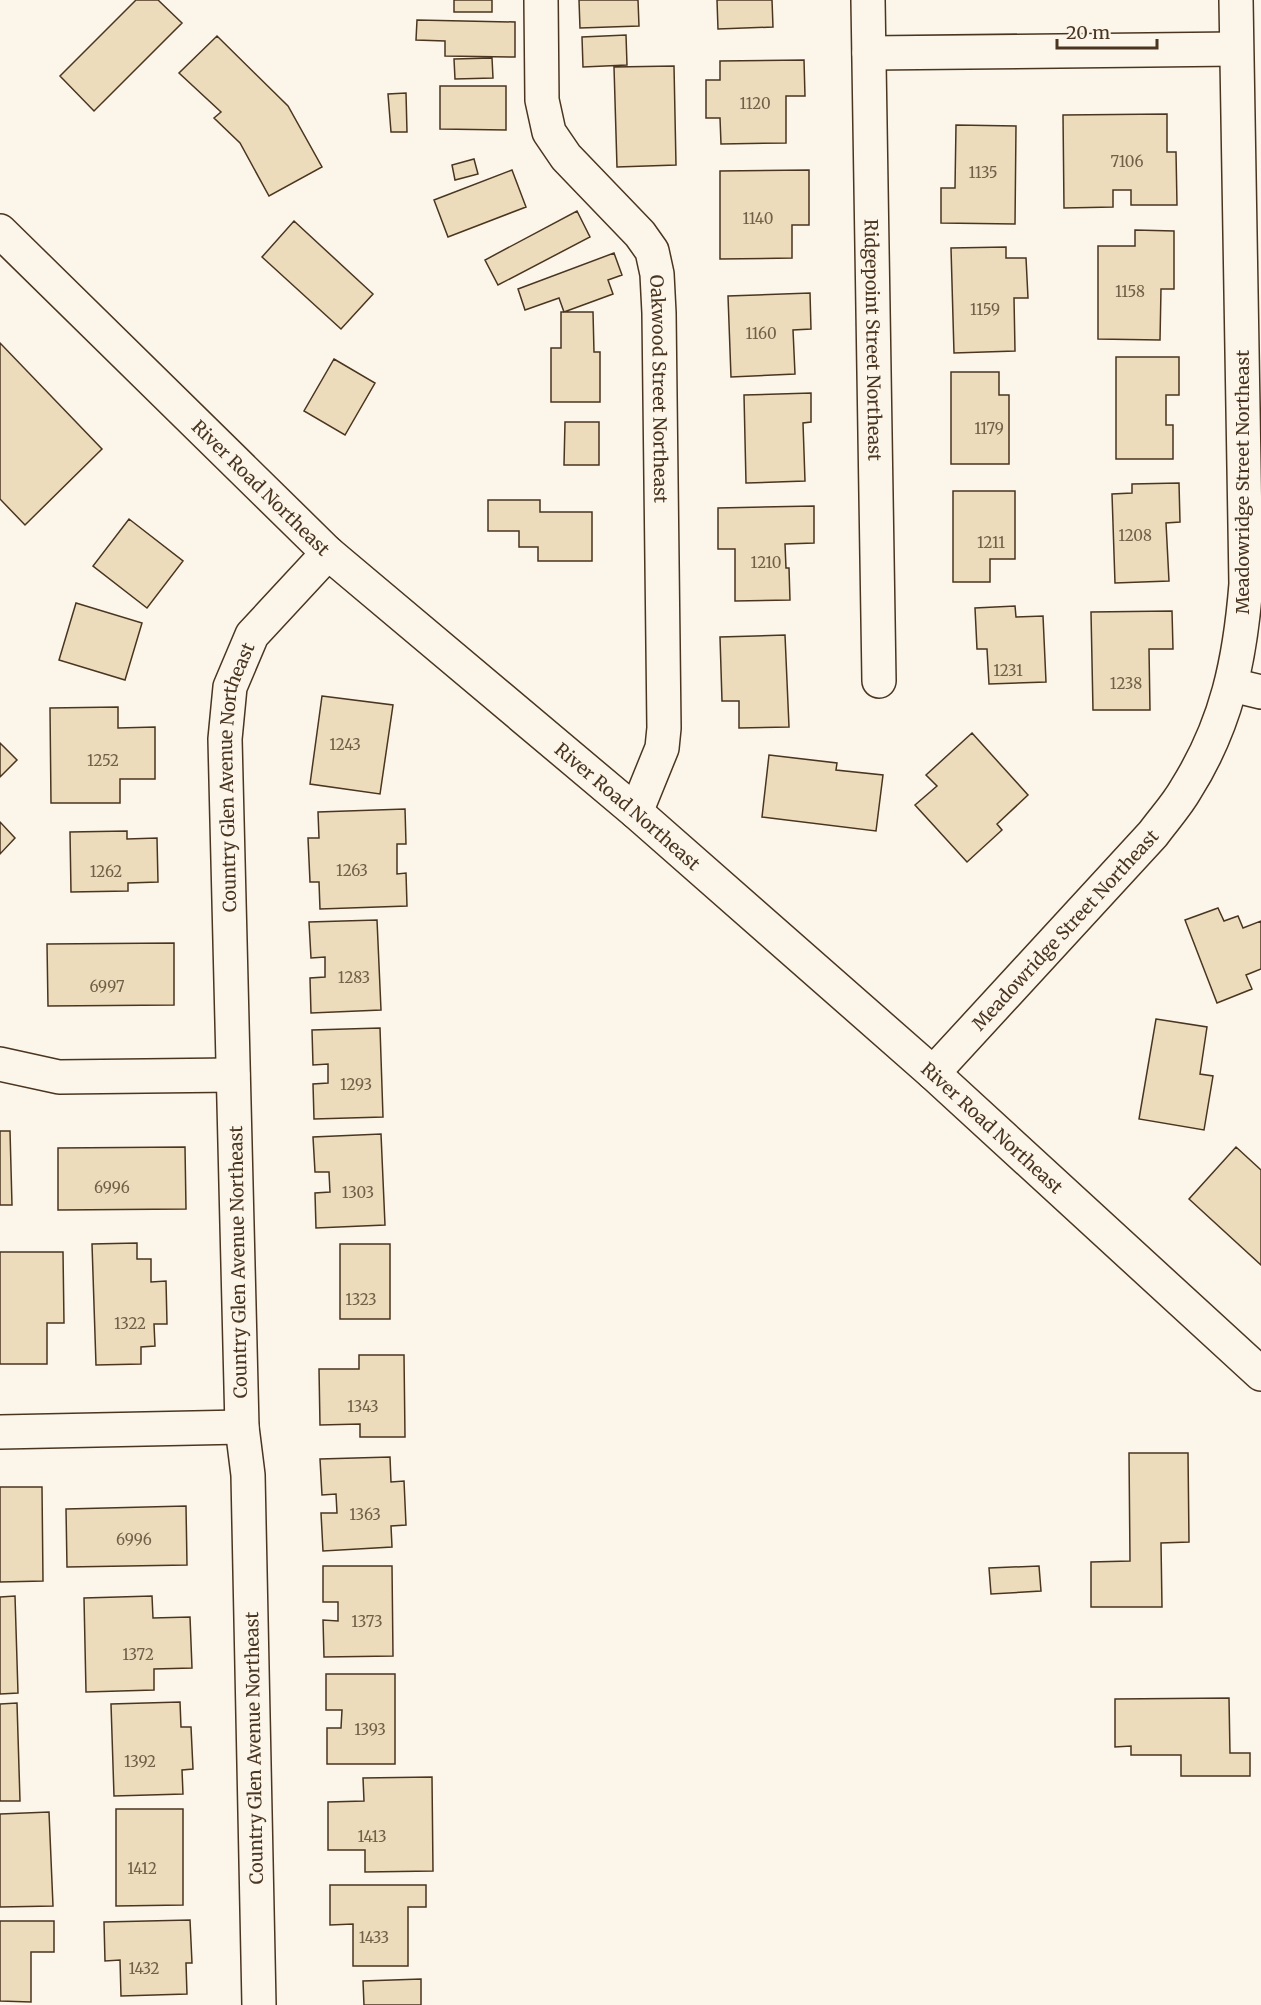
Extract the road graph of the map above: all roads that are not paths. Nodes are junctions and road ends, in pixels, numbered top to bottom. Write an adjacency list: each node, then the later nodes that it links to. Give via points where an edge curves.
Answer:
1 (541, 0): 10 (street, Oakwood Street Northeast, via 542,100 549,132 566,158 640,234 652,251 657,274 664,728 662,748)
2 (868, 0): 5 (street, Ridgepoint Street Northeast)
3 (1236, 0): 4 (street, Meadowridge Street Northeast)
4 (1236, 49): 5 (street); 9 (street, Meadowridge Street Northeast, via 1246,584 1240,651)
5 (868, 53): 8 (street, Ridgepoint Street Northeast)
6 (0, 231): 7 (street, River Road Northeast)
7 (328, 553): 10 (street, River Road Northeast); 13 (street, Country Glen Avenue Northeast, via 252,635 230,687 225,739)
8 (879, 681)
9 (1246, 689): 12 (street, Meadowridge Street Northeast, via 1186,791 1153,834)
10 (636, 812): 12 (street, River Road Northeast)
11 (0, 1064): 13 (street, via 59,1077)
12 (933, 1073): 14 (street, River Road Northeast)
13 (233, 1075): 15 (street, Country Glen Avenue Northeast)
14 (1261, 1374)
15 (242, 1427): 16 (street); 17 (street, Country Glen Avenue Northeast, via 248,1475)
16 (0, 1431)
17 (259, 2005)

